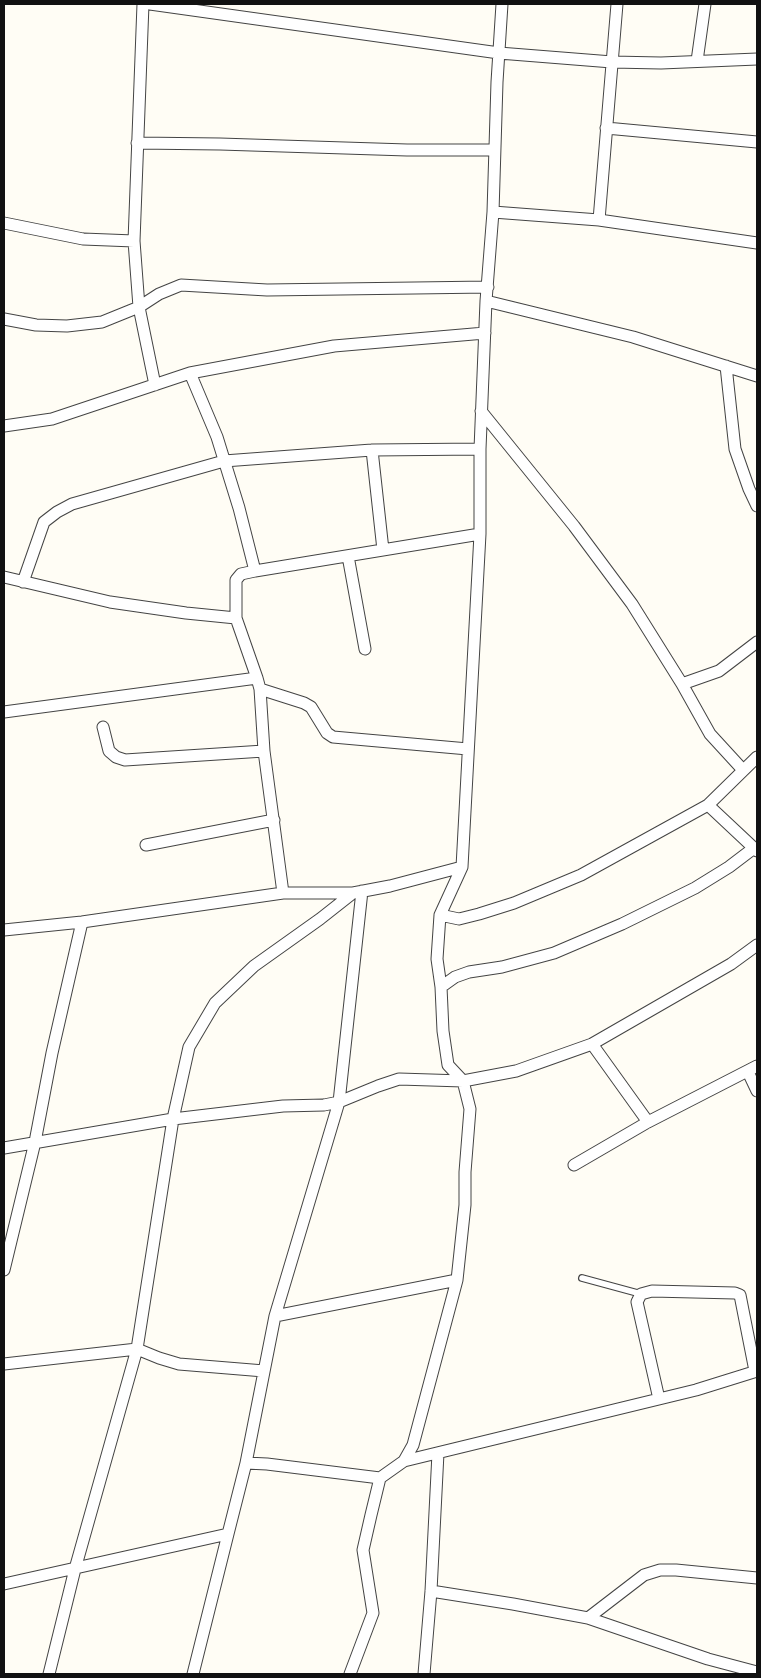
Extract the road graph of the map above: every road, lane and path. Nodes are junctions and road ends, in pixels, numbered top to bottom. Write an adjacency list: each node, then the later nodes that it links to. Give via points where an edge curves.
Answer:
1 (143, 4): 12 (street)
2 (150, 4): 6 (street)
3 (502, 4): 6 (street)
4 (617, 4): 9 (street)
5 (705, 4): 8 (street)
6 (499, 53): 9 (street); 13 (street)
7 (757, 60): 8 (street)
8 (697, 61): 9 (street)
9 (612, 62): 10 (street)
10 (606, 128): 11 (street); 15 (street)
11 (757, 142)
12 (137, 143): 13 (street); 17 (street)
13 (494, 150): 14 (street)
14 (493, 212): 15 (street); 19 (street)
15 (599, 220): 18 (street)
16 (4, 223): 17 (street, via 83,240)
17 (134, 241): 21 (street)
18 (757, 243)
19 (488, 287): 20 (street); 21 (street, via 267,290 181,284)
20 (486, 302): 23 (street); 24 (street, via 633,337)
21 (139, 307): 22 (street, via 102,322 67,326); 27 (street)
22 (4, 319)
23 (485, 333): 25 (street, via 334,346); 28 (street)
24 (726, 366): 26 (street); 33 (street, via 735,449)
25 (190, 373): 27 (street); 32 (street)
26 (757, 376)
27 (155, 385): 29 (street, via 52,419)
28 (481, 411): 30 (street); 44 (street, via 632,604)
29 (4, 426)
30 (480, 449): 31 (street); 34 (street)
31 (372, 450): 32 (street); 35 (street)
32 (224, 461): 37 (street); 39 (street, via 72,504 57,512 44,522)
33 (757, 506)
34 (480, 534): 35 (street); 47 (street)
35 (384, 550): 36 (street)
36 (348, 556): 37 (street); 42 (street)
37 (255, 571): 40 (street, via 240,574 236,580)
38 (4, 577): 39 (street)
39 (23, 582): 40 (street, via 110,602)
40 (236, 618): 43 (street)
41 (757, 642): 44 (street, via 719,671)
42 (365, 649)
43 (258, 683): 45 (street); 47 (street, via 311,707 322,727 333,737); 48 (street)
44 (682, 684): 50 (street, via 710,734)
45 (4, 712)
46 (102, 727): 48 (street, via 109,751 124,760)
47 (468, 749): 55 (street)
48 (264, 751): 52 (street)
49 (757, 756): 50 (street)
50 (743, 770): 51 (street)
51 (708, 805): 54 (street); 58 (street, via 581,875 523,899 459,919)
52 (274, 820): 53 (street); 57 (street)
53 (146, 845)
54 (756, 849): 62 (street, via 695,888 622,924 554,953 469,972)
55 (462, 868): 56 (street); 58 (street)
56 (357, 892): 57 (street); 67 (street); 68 (street, via 254,966 216,1002 188,1047)
57 (283, 893): 59 (street)
58 (440, 915): 62 (street, via 437,959)
59 (82, 922): 60 (street); 70 (street)
60 (4, 930)
61 (757, 945): 63 (street, via 731,964)
62 (441, 987): 65 (street, via 448,1065)
63 (592, 1044): 65 (street, via 516,1071); 69 (street)
64 (753, 1069): 66 (street); 69 (street)
65 (463, 1081): 67 (street, via 399,1079); 75 (street, via 470,1109)
66 (757, 1091)
67 (339, 1102): 68 (street); 77 (street)
68 (173, 1119): 70 (street); 78 (street)
69 (648, 1122): 72 (street)
70 (34, 1142): 71 (street); 73 (street)
71 (4, 1148)
72 (574, 1165)
73 (4, 1270)
74 (582, 1278): 76 (lane)
75 (457, 1280): 77 (street); 84 (street, via 414,1446)
76 (641, 1294): 81 (street, via 652,1291 740,1295); 82 (street, via 638,1310)
77 (275, 1316): 80 (street)
78 (137, 1349): 79 (street); 80 (street, via 179,1364); 88 (street)
79 (4, 1364)
80 (264, 1371): 85 (street)
81 (756, 1371): 82 (street)
82 (659, 1399): 83 (street)
83 (438, 1452): 84 (street); 91 (street)
84 (404, 1461): 86 (street)
85 (246, 1463): 86 (street); 87 (street)
86 (380, 1478): 96 (street, via 363,1550 373,1613)
87 (228, 1534): 88 (street); 95 (street)
88 (75, 1569): 90 (street); 94 (street)
89 (757, 1578): 92 (street, via 660,1570 644,1575)
90 (4, 1584)
91 (431, 1591): 92 (street); 97 (street)
92 (588, 1618): 93 (street, via 708,1660)
93 (757, 1672)
94 (50, 1674)
95 (193, 1674)
96 (350, 1674)
97 (424, 1674)

